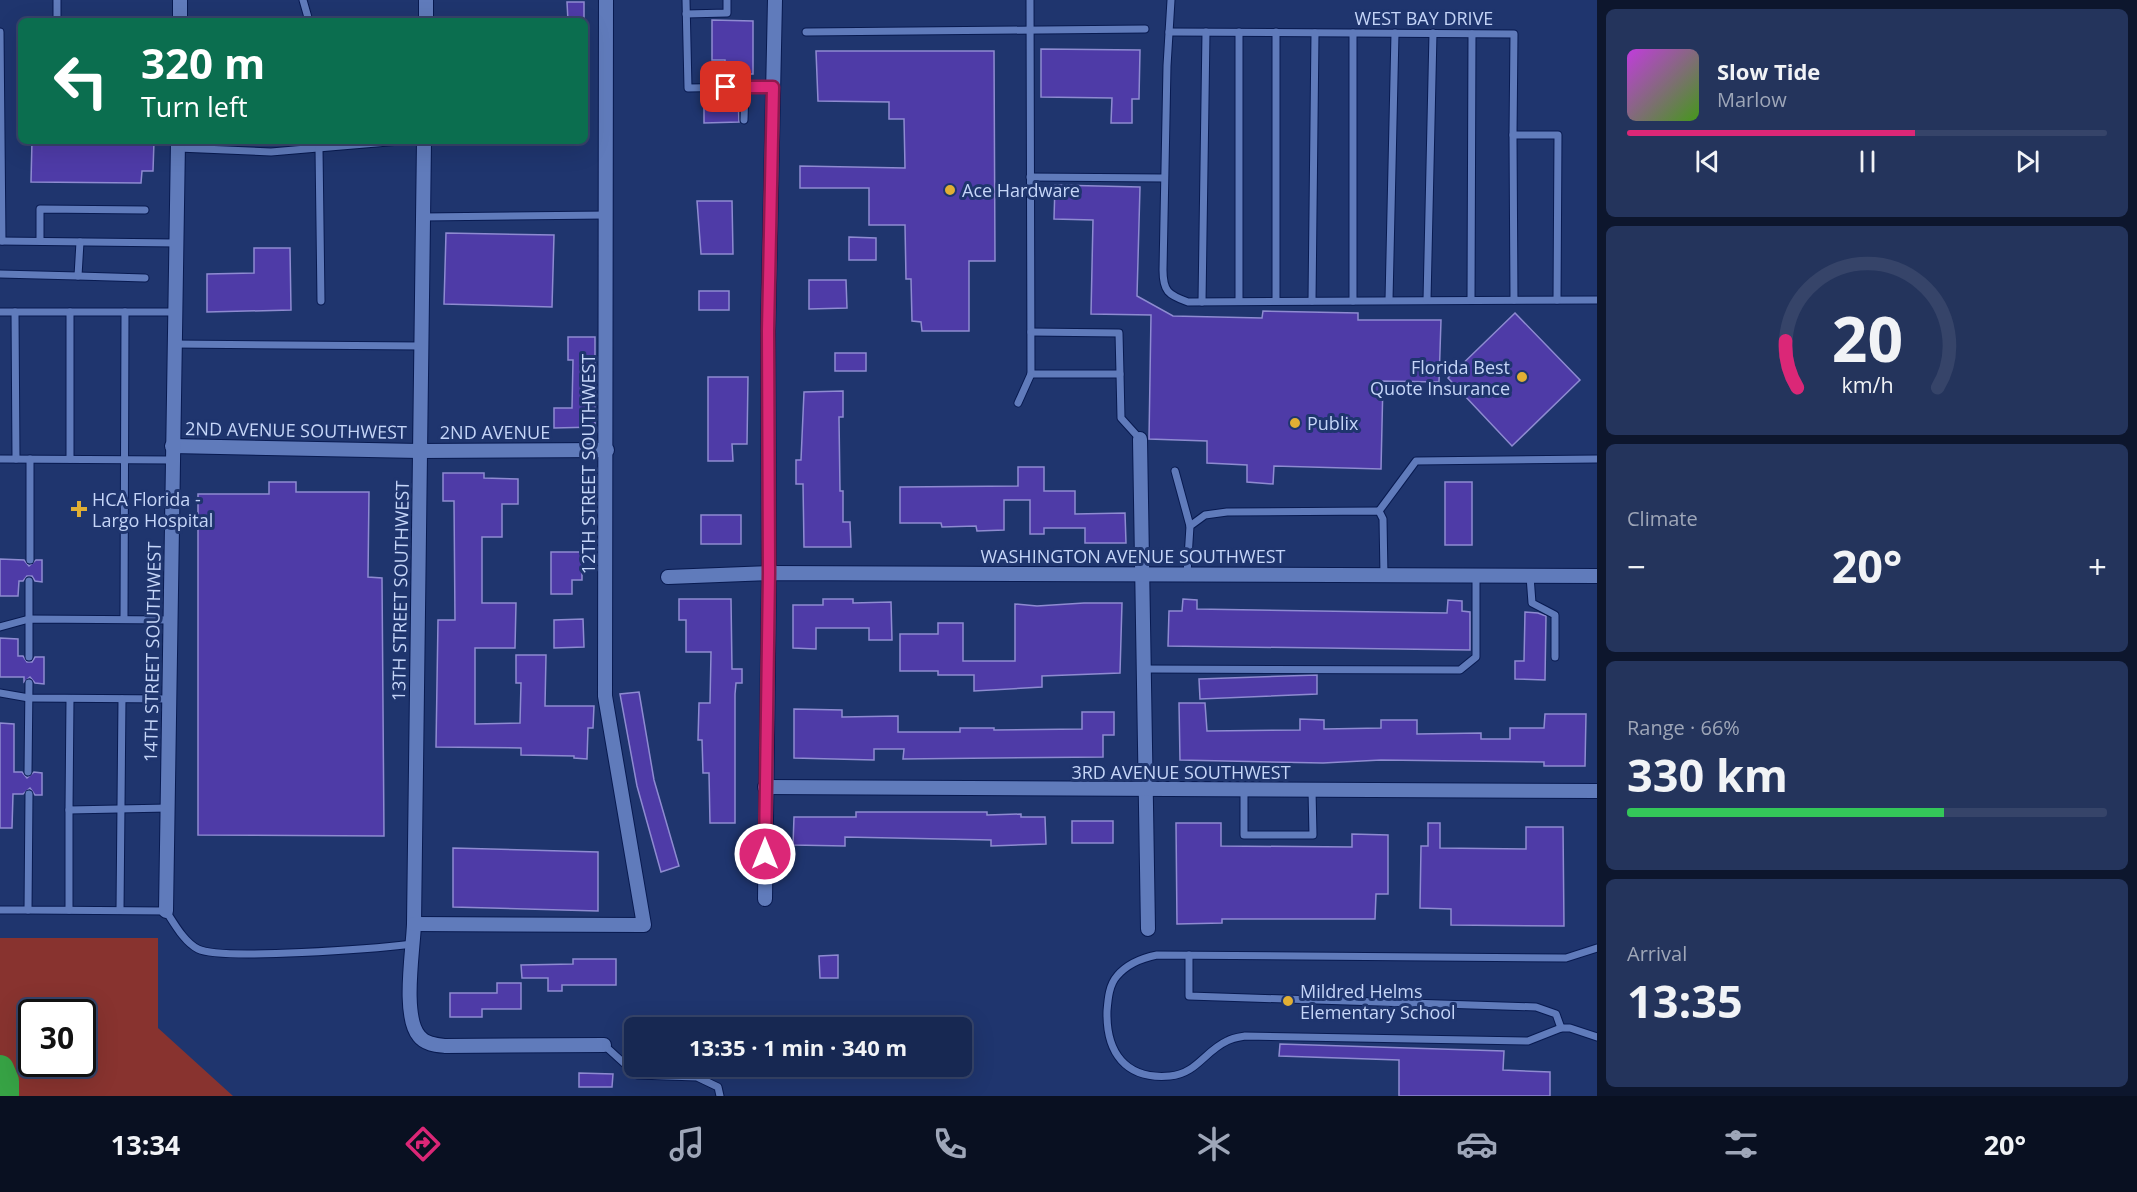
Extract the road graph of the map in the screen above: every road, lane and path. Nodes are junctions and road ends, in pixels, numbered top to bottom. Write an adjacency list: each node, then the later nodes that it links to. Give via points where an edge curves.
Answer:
1 (57, 0): 12 (lane)
2 (180, 0): 13 (street)
3 (303, 0): 14 (lane)
4 (426, 0): 15 (street)
5 (606, 0): 40 (street, 12TH STREET SOUTHWEST)
6 (686, 0): 11 (lane)
7 (727, 0): 11 (lane, via 727,13)
8 (775, 0): 30 (street)
9 (1030, 0): 17 (lane)
10 (1171, 0): 20 (lane)
11 (686, 14): 29 (lane, via 688,88)
12 (57, 18)
13 (180, 18)
14 (308, 18)
15 (426, 18)
16 (1144, 29): 17 (lane)
17 (1030, 30): 19 (lane); 37 (lane)
18 (0, 32): 42 (lane)
19 (806, 32)
20 (1169, 32): 21 (lane, WEST BAY DRIVE); 38 (lane)
21 (1206, 32): 22 (lane, WEST BAY DRIVE); 59 (lane)
22 (1239, 32): 23 (lane, WEST BAY DRIVE); 60 (lane)
23 (1276, 33): 24 (lane, WEST BAY DRIVE); 55 (lane)
24 (1315, 33): 25 (lane, WEST BAY DRIVE); 56 (lane)
25 (1353, 33): 26 (lane, WEST BAY DRIVE); 57 (lane)
26 (1395, 33): 27 (lane, WEST BAY DRIVE); 49 (lane)
27 (1433, 33): 28 (lane, WEST BAY DRIVE); 50 (lane)
28 (1472, 34): 32 (lane, WEST BAY DRIVE, via 1514,34); 51 (lane)
29 (745, 87): 30 (lane); 31 (lane)
30 (773, 87): 86 (street)
31 (744, 120)
32 (1513, 135): 52 (lane); 53 (lane, via 1558,135)
33 (361, 144): 36 (lane)
34 (424, 144): 41 (street, 13TH STREET SOUTHWEST)
35 (178, 145): 36 (lane, via 271,152); 45 (street, 14TH STREET SOUTHWEST)
36 (319, 149): 58 (lane)
37 (1030, 177): 38 (lane); 66 (lane)
38 (1164, 178): 59 (lane, via 1163,288 1170,296)
39 (145, 210): 43 (lane, via 40,209)
40 (606, 215): 41 (lane); 73 (street, 12TH STREET SOUTHWEST)
41 (423, 216): 68 (street, 13TH STREET SOUTHWEST)
42 (1, 241): 43 (lane)
43 (40, 241): 44 (lane)
44 (80, 242): 45 (lane); 47 (lane)
45 (176, 243): 65 (street, 14TH STREET SOUTHWEST)
46 (0, 274): 47 (lane)
47 (78, 276): 48 (lane)
48 (145, 278)
49 (1389, 300): 50 (lane); 57 (lane)
50 (1427, 300): 51 (lane)
51 (1471, 300): 52 (lane)
52 (1514, 300): 53 (lane)
53 (1557, 300): 54 (lane)
54 (1597, 300)
55 (1276, 301): 56 (lane); 60 (lane)
56 (1312, 301): 57 (lane)
57 (1353, 301)
58 (321, 302)
59 (1202, 302): 60 (lane)
60 (1239, 302)
61 (0, 312): 62 (lane)
62 (15, 312): 63 (lane); 77 (lane)
63 (70, 312): 64 (lane); 79 (lane)
64 (125, 312): 65 (lane); 81 (lane)
65 (174, 312): 67 (street, 14TH STREET SOUTHWEST)
66 (1031, 332): 69 (lane); 70 (lane, via 1119,333)
67 (174, 344): 68 (lane); 75 (street, 14TH STREET SOUTHWEST)
68 (421, 346): 74 (street, 13TH STREET SOUTHWEST)
69 (1031, 374): 70 (lane); 71 (lane)
70 (1120, 374): 72 (lane, via 1121,418)
71 (1018, 403)
72 (1140, 439): 87 (street)
73 (607, 450): 74 (street, 2ND AVENUE); 124 (street, 12TH STREET SOUTHWEST, via 605,696 644,925)
74 (419, 451): 75 (street, 2ND AVENUE SOUTHWEST); 124 (street, 13TH STREET SOUTHWEST)
75 (172, 453): 81 (lane); 97 (street, 14TH STREET SOUTHWEST)
76 (0, 459): 77 (lane)
77 (15, 459): 78 (lane)
78 (30, 459): 79 (lane); 85 (lane)
79 (70, 459): 81 (lane)
80 (1597, 459): 83 (lane, via 1416,461)
81 (126, 460): 96 (lane)
82 (1175, 471): 84 (lane)
83 (1379, 511): 84 (lane, via 1227,512 1205,515); 89 (lane, via 1383,519)
84 (1190, 526): 88 (lane)
85 (30, 560)
86 (769, 573): 87 (street, WASHINGTON AVENUE SOUTHWEST); 93 (street, WASHINGTON AVENUE SOUTHWEST); 109 (street)
87 (1141, 574): 88 (street, WASHINGTON AVENUE SOUTHWEST); 101 (street)
88 (1187, 574): 89 (street, WASHINGTON AVENUE SOUTHWEST)
89 (1384, 575): 90 (street, WASHINGTON AVENUE SOUTHWEST)
90 (1476, 575): 91 (street, WASHINGTON AVENUE SOUTHWEST); 101 (lane, via 1476,657 1460,670)
91 (1530, 576): 92 (street, WASHINGTON AVENUE SOUTHWEST); 100 (lane, via 1532,603 1554,615)
92 (1597, 576)
93 (668, 577)
94 (29, 581): 95 (lane)
95 (29, 619): 96 (lane); 98 (lane); 99 (lane)
96 (124, 620): 97 (lane)
97 (171, 620): 107 (street, 14TH STREET SOUTHWEST)
98 (0, 627)
99 (29, 657)
100 (1555, 657)
101 (1144, 669): 110 (street)
102 (29, 683): 104 (lane)
103 (0, 693): 104 (lane)
104 (29, 698): 105 (lane); 108 (lane)
105 (70, 699): 106 (lane); 117 (lane)
106 (122, 699): 107 (lane); 116 (lane)
107 (170, 699): 115 (street, 14TH STREET SOUTHWEST)
108 (28, 772)
109 (765, 787): 110 (street, 3RD AVENUE SOUTHWEST); 118 (street)
110 (1146, 790): 111 (street, 3RD AVENUE SOUTHWEST); 125 (street)
111 (1244, 790): 112 (street, 3RD AVENUE SOUTHWEST); 112 (lane, via 1244,835 1313,835)
112 (1312, 790): 113 (street, 3RD AVENUE SOUTHWEST)
113 (1597, 791)
114 (28, 794): 120 (lane)
115 (168, 808): 116 (lane); 123 (street, 14TH STREET SOUTHWEST)
116 (121, 809): 117 (lane); 122 (lane)
117 (69, 810): 121 (lane)
118 (765, 899)
119 (0, 910): 120 (lane)
120 (28, 910): 121 (lane)
121 (69, 910): 122 (lane)
122 (120, 910): 123 (lane)
123 (165, 911): 126 (lane, via 199,950 240,954)
124 (414, 924): 126 (street, 13TH STREET SOUTHWEST)
125 (1148, 929)
126 (413, 944): 131 (street, 13TH STREET SOUTHWEST, via 410,1016 420,1038 429,1044)
127 (1597, 948): 128 (lane, via 1566,958)
128 (1190, 955): 129 (lane, via 1189,996 1536,1007 1556,1014); 129 (lane, via 1143,958 1117,976 1110,990 1107,1025 1110,1044 1131,1070 1170,1076 1189,1072 1228,1040 1245,1036 1528,1041)
129 (1561, 1028): 130 (lane)
130 (1597, 1037)
131 (604, 1045): 132 (lane, via 637,1075 697,1077 718,1087)
132 (720, 1096)

